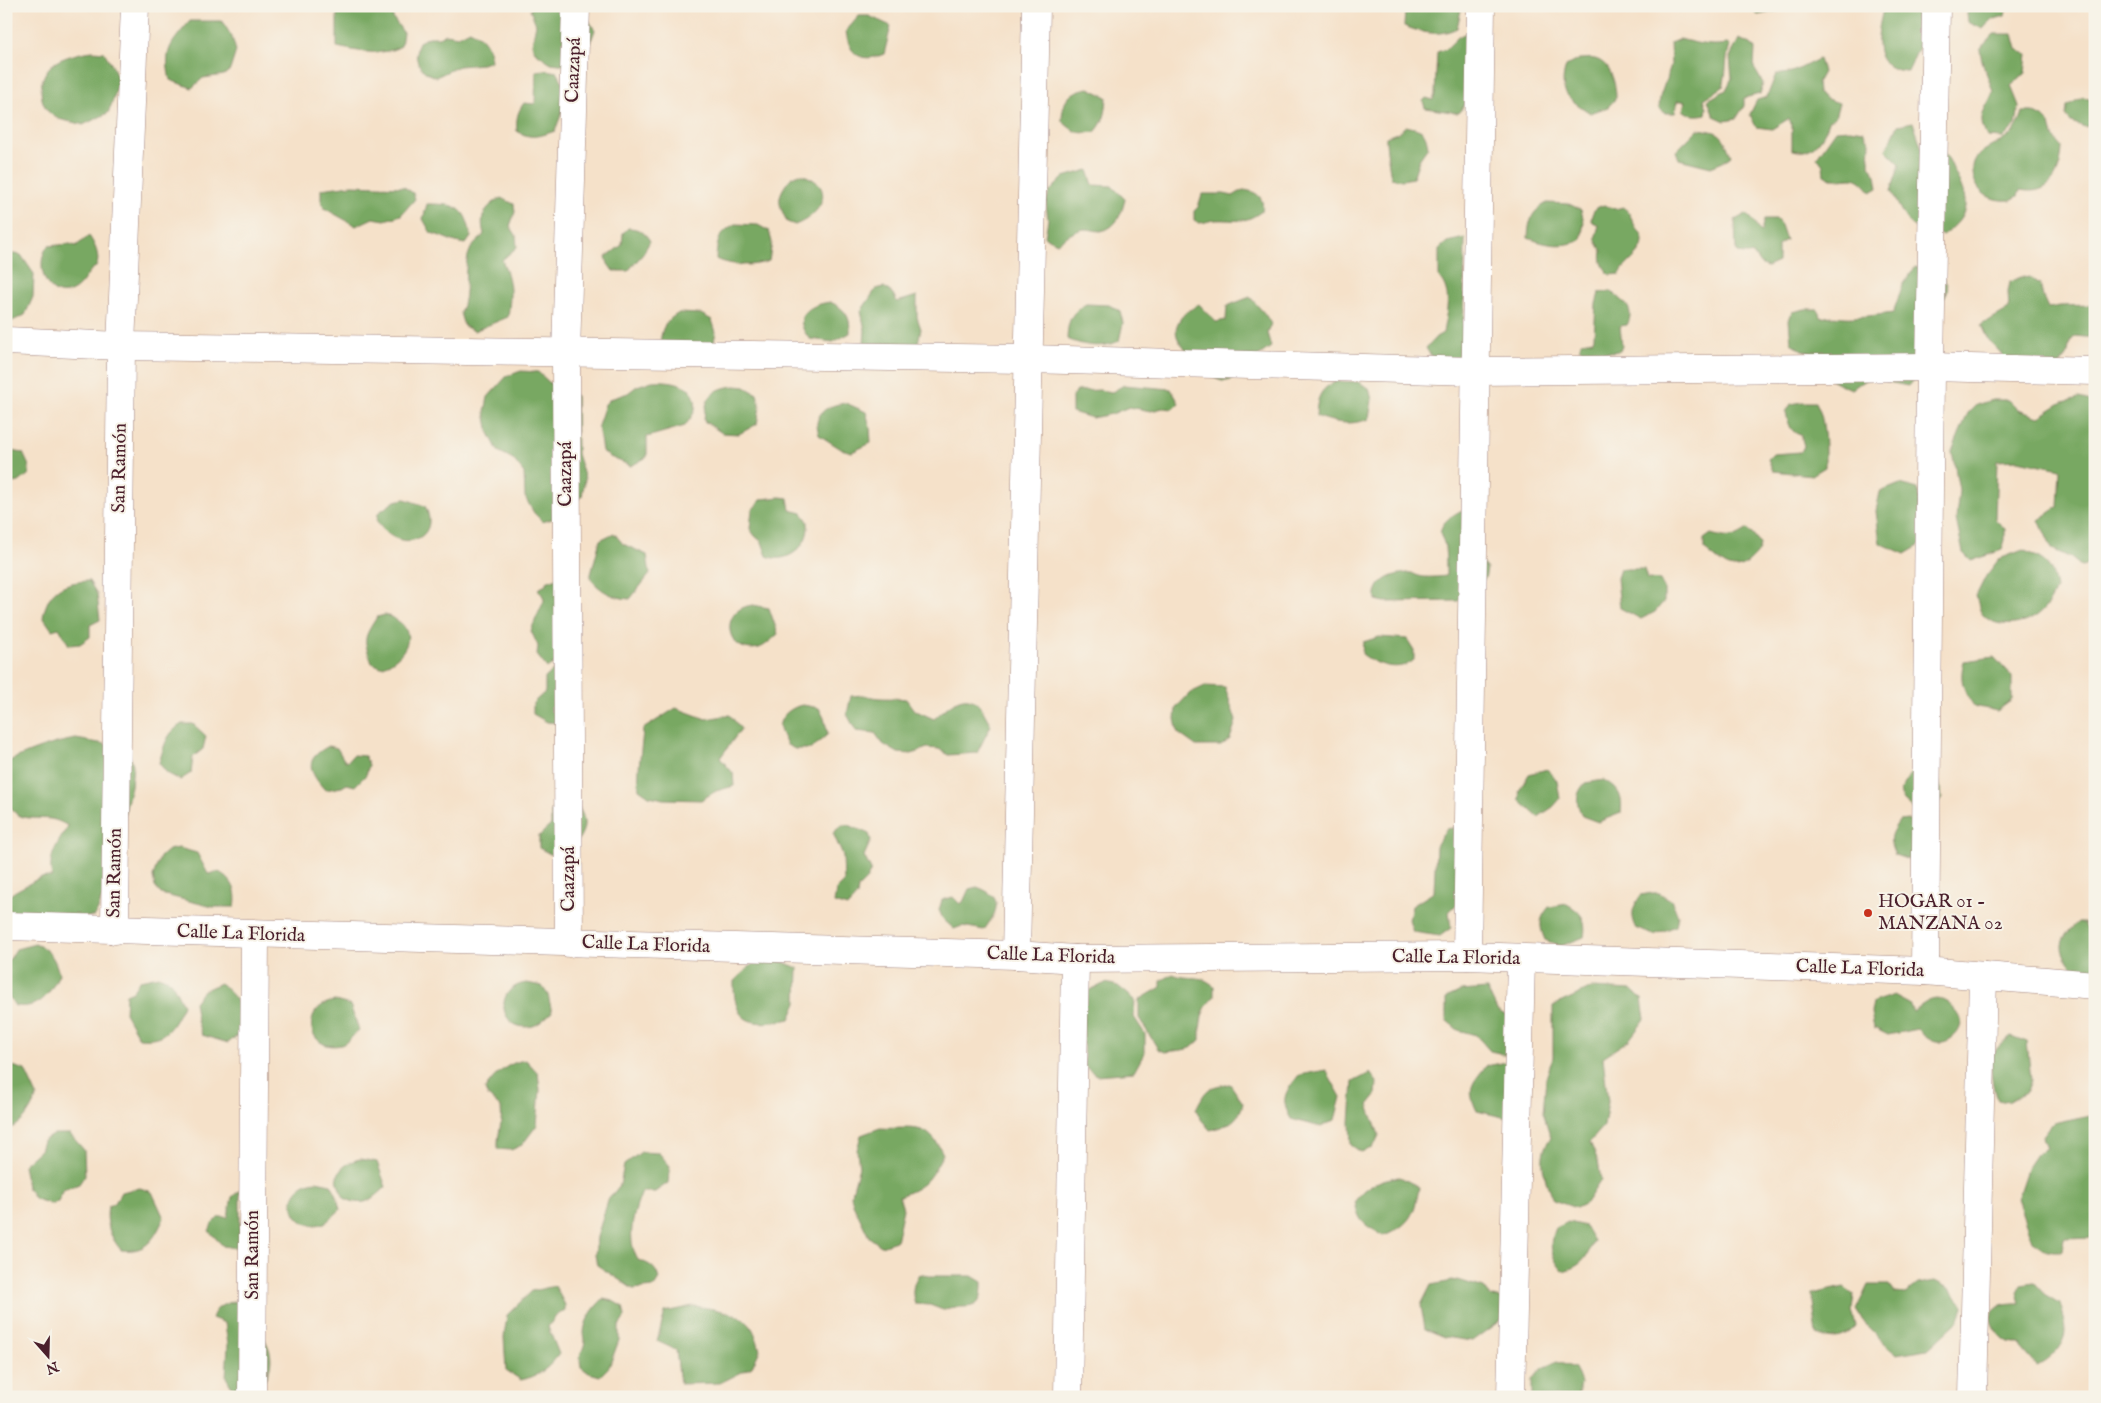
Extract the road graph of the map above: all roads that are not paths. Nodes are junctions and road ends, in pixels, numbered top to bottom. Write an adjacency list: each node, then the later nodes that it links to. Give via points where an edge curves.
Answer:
1 (135, 6): 7 (street, San Ramón)
2 (576, 6): 8 (street, Caazapá)
3 (1036, 6): 9 (street)
4 (1481, 6): 11 (street)
5 (1936, 6): 10 (street)
6 (6, 341): 7 (street)
7 (121, 346): 8 (street); 14 (street, San Ramón)
8 (566, 354): 9 (street); 16 (street, Caazapá)
9 (1029, 359): 11 (street); 17 (street)
10 (1930, 367): 11 (street); 12 (street); 21 (street)
11 (1475, 371): 18 (street)
12 (2095, 371)
13 (6, 926): 14 (street, Calle La Florida)
14 (115, 930): 15 (street, Calle La Florida)
15 (255, 934): 16 (street, Calle La Florida); 24 (street, San Ramón)
16 (569, 943): 17 (street, Calle La Florida)
17 (1016, 955): 19 (street, Calle La Florida)
18 (1467, 956): 19 (street, Calle La Florida); 20 (street, Calle La Florida)
19 (1075, 958): 25 (street)
20 (1521, 959): 21 (street, Calle La Florida); 26 (street)
21 (1924, 971): 22 (street, Calle La Florida)
22 (1982, 976): 23 (street, Calle La Florida); 27 (street)
23 (2095, 985)
24 (252, 1397)
25 (1068, 1397)
26 (1511, 1397)
27 (1973, 1397)

